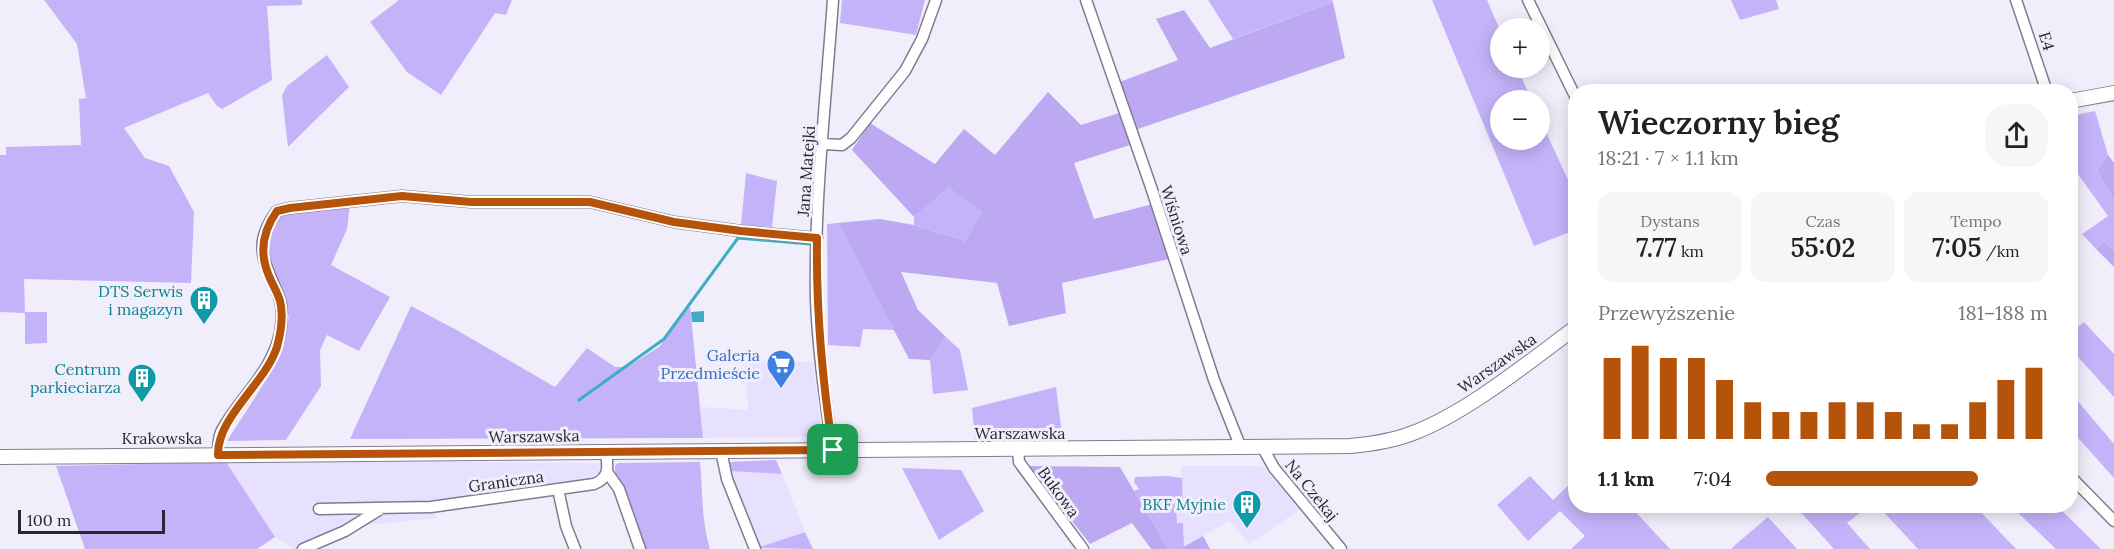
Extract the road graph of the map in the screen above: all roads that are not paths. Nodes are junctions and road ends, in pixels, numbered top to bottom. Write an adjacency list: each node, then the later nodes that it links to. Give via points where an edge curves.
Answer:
1 (832, 0): 10 (street, Jana Matejki)
2 (936, 0): 10 (street, via 905,71 851,138 842,145)
3 (1086, 0): 13 (street, Wiśniowa, via 1214,380)
4 (1528, 0): 6 (street)
5 (2016, 0): 7 (street, E4)
6 (1569, 84)
7 (2044, 84)
8 (2114, 93): 9 (main road)
9 (2078, 100)
10 (823, 144): 11 (street, Jana Matejki)
11 (817, 238): 15 (street, Jana Matejki, via 818,327); 20 (street, via 674,222 590,202 471,202 402,196 277,211 264,232 262,247 267,273 282,307 279,339 258,380 221,432)
12 (1568, 333): 14 (main road, Warszawska, via 1459,410 1414,433 1350,446)
13 (1241, 448): 14 (main road, Warszawska); 16 (main road, Warszawska)
14 (1263, 448): 33 (street, Na Czekaj, via 1274,468)
15 (833, 450): 16 (main road, Warszawska); 17 (main road, Warszawska)
16 (1018, 450): 32 (street, Bukowa, via 1019,462)
17 (721, 451): 18 (main road, Warszawska); 31 (street, via 727,479)
18 (606, 452): 19 (main road, Warszawska); 22 (street)
19 (432, 453): 20 (main road, Krakowska)
20 (218, 455): 21 (main road, Krakowska)
21 (0, 457)
22 (607, 472): 24 (street, Graniczna, via 594,484); 30 (street, via 619,489)
23 (2078, 484): 27 (street)
24 (558, 489): 25 (street, Graniczna, via 431,507); 29 (street)
25 (382, 508): 26 (street, Graniczna); 28 (street, Graniczna)
26 (319, 509)
27 (2114, 521)
28 (303, 549)
29 (575, 549)
30 (640, 549)
31 (755, 549)
32 (1083, 549)
33 (1341, 549)

